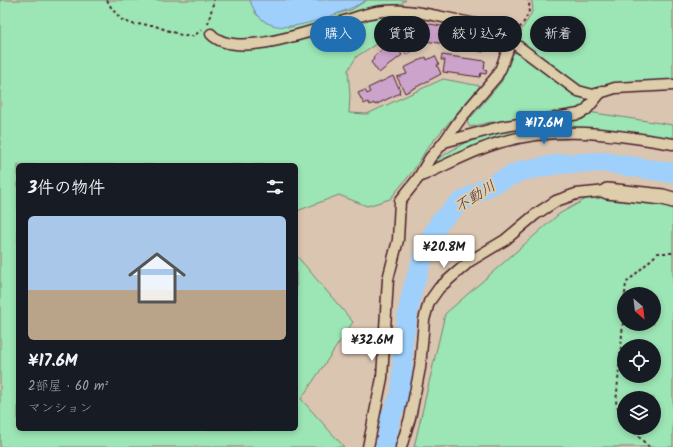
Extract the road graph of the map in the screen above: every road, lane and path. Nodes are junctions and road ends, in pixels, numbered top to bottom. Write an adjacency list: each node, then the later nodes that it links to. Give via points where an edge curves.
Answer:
1 (107, 0): 2 (path, via 122,20 132,24 152,24 184,36 193,36 207,28)
2 (214, 0)
3 (528, 0): 5 (path, via 529,13)
4 (438, 17): 6 (street, via 395,10 371,13 291,38 255,43 231,44 216,39)
5 (522, 24)
6 (211, 34)
7 (522, 49): 10 (street, via 578,91 593,95)
8 (507, 52): 11 (street, via 496,77)
9 (673, 85): 10 (street)
10 (602, 91): 11 (street, via 586,110 579,114 500,127)
11 (444, 142): 13 (street, via 430,158)
12 (673, 144): 13 (street, via 616,134 580,131 541,134 497,143)
13 (420, 177): 23 (street, via 400,201 398,240 388,279 382,378)
14 (607, 191): 15 (street); 24 (street, via 576,194 556,201 505,240 470,261 439,288 429,302 424,320 420,368)
15 (673, 200)
16 (673, 253): 17 (path, via 658,253 626,283)
17 (626, 287)
18 (622, 331): 19 (path)
19 (617, 391)
20 (617, 392): 21 (path)
21 (617, 406)
22 (637, 435): 25 (path)
23 (368, 447)
24 (401, 447)
25 (649, 447)

